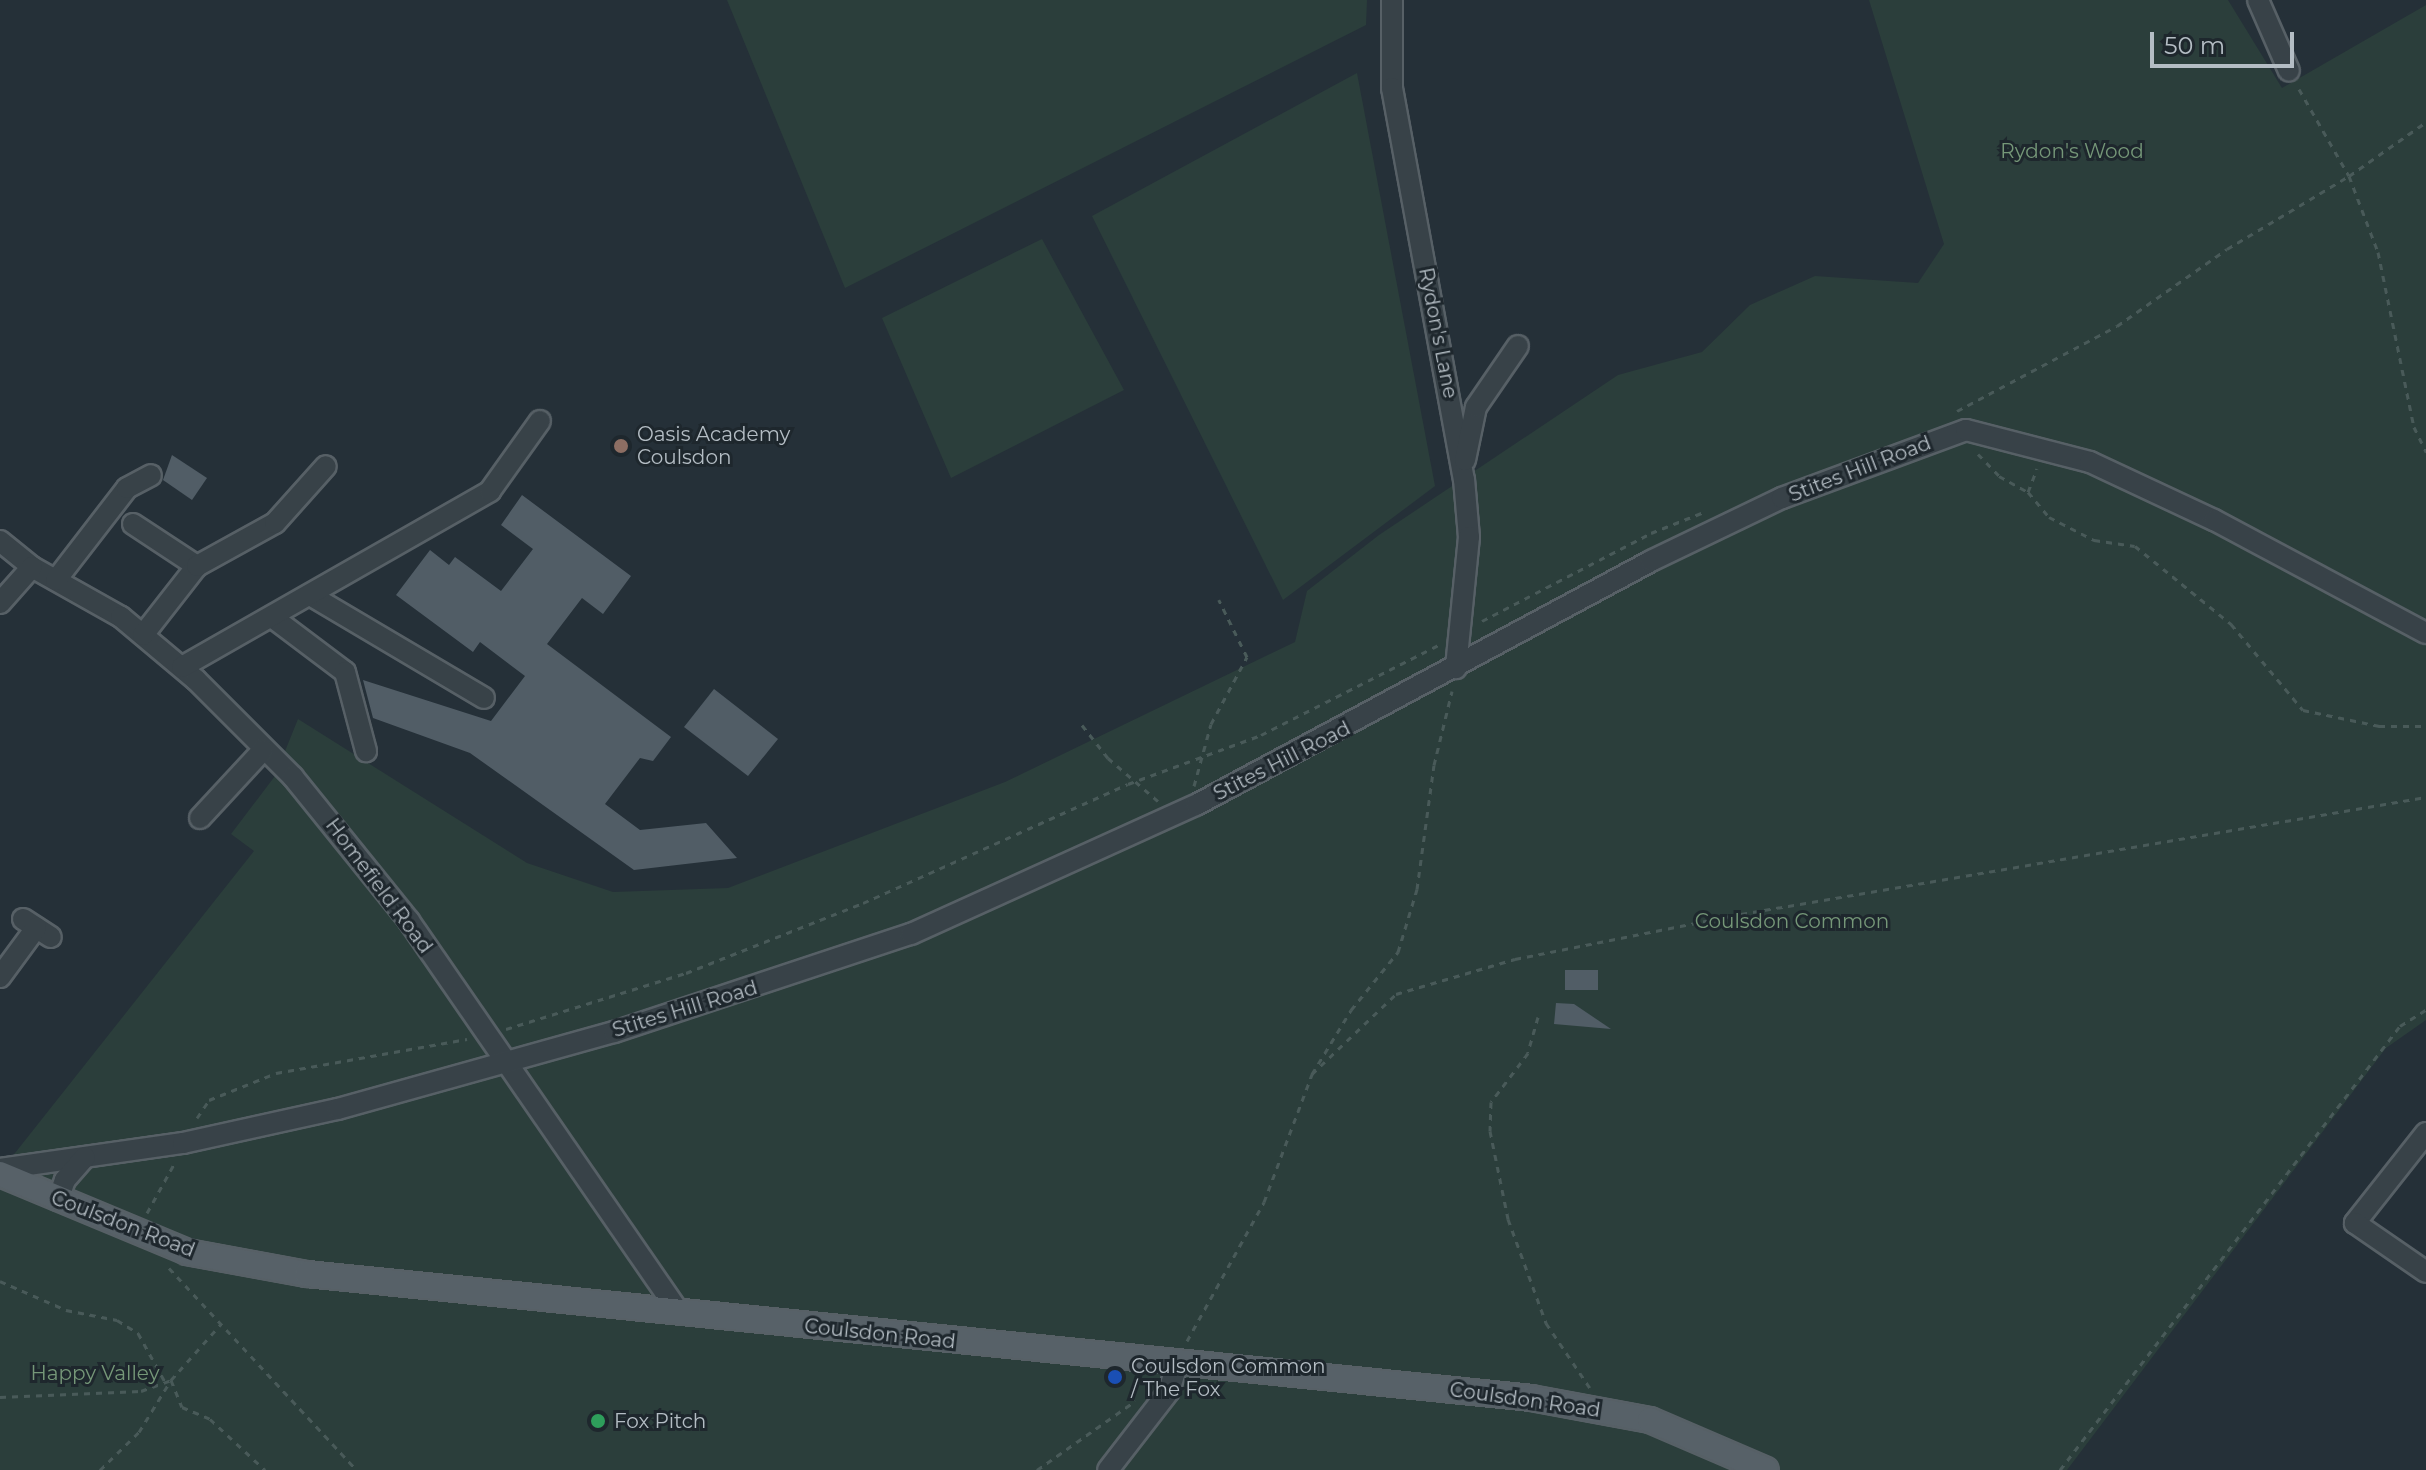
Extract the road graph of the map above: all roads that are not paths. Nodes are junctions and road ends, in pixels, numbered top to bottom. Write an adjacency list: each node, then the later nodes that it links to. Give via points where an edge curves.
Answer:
1 (1392, 0): 7 (street, Rydon's Lane, via 1392,88)
2 (2258, 0): 3 (street)
3 (2289, 71)
4 (1518, 346): 7 (street, via 1476,407)
5 (540, 421): 14 (street, via 490,491)
6 (326, 466): 11 (street, via 275,523)
7 (1463, 472): 20 (street, Rydon's Lane, via 1469,537)
8 (151, 475): 13 (street, via 127,488)
9 (133, 524): 11 (street)
10 (0, 541): 12 (street, Homefield Road)
11 (197, 566): 18 (street)
12 (32, 567): 13 (street, Homefield Road); 15 (street)
13 (56, 580): 18 (street, Homefield Road)
14 (310, 595): 16 (street); 21 (street)
15 (0, 603)
16 (272, 617): 19 (street); 23 (street, via 345,672)
17 (2426, 633): 20 (street, Stites Hill Road, via 2214,520 2090,462 1966,430 1782,498 1664,555)
18 (143, 635): 19 (street, Homefield Road)
19 (182, 667): 22 (street, Homefield Road)
20 (1456, 668): 27 (street, Stites Hill Road, via 1196,805 911,934 724,998)
21 (484, 698)
22 (263, 750): 24 (street); 27 (street, Homefield Road, via 303,789 409,921)
23 (366, 751)
24 (200, 818)
25 (37, 928): 26 (street)
26 (0, 977)
27 (506, 1063): 29 (street, Stites Hill Road, via 338,1109 183,1143); 33 (street, Homefield Road)
28 (2426, 1133): 32 (street, via 2355,1223)
29 (85, 1157): 30 (street, Stites Hill Road); 31 (street, via 65,1180)
30 (0, 1172): 31 (main road, Coulsdon Road)
31 (58, 1200): 33 (main road, Coulsdon Road, via 187,1252 307,1274)
32 (2426, 1272)
33 (677, 1310): 34 (main road, Coulsdon Road)
34 (1177, 1364): 35 (street, via 1169,1391); 36 (main road, Coulsdon Road, via 1592,1407 1650,1420)
35 (1108, 1470)
36 (1766, 1470)

